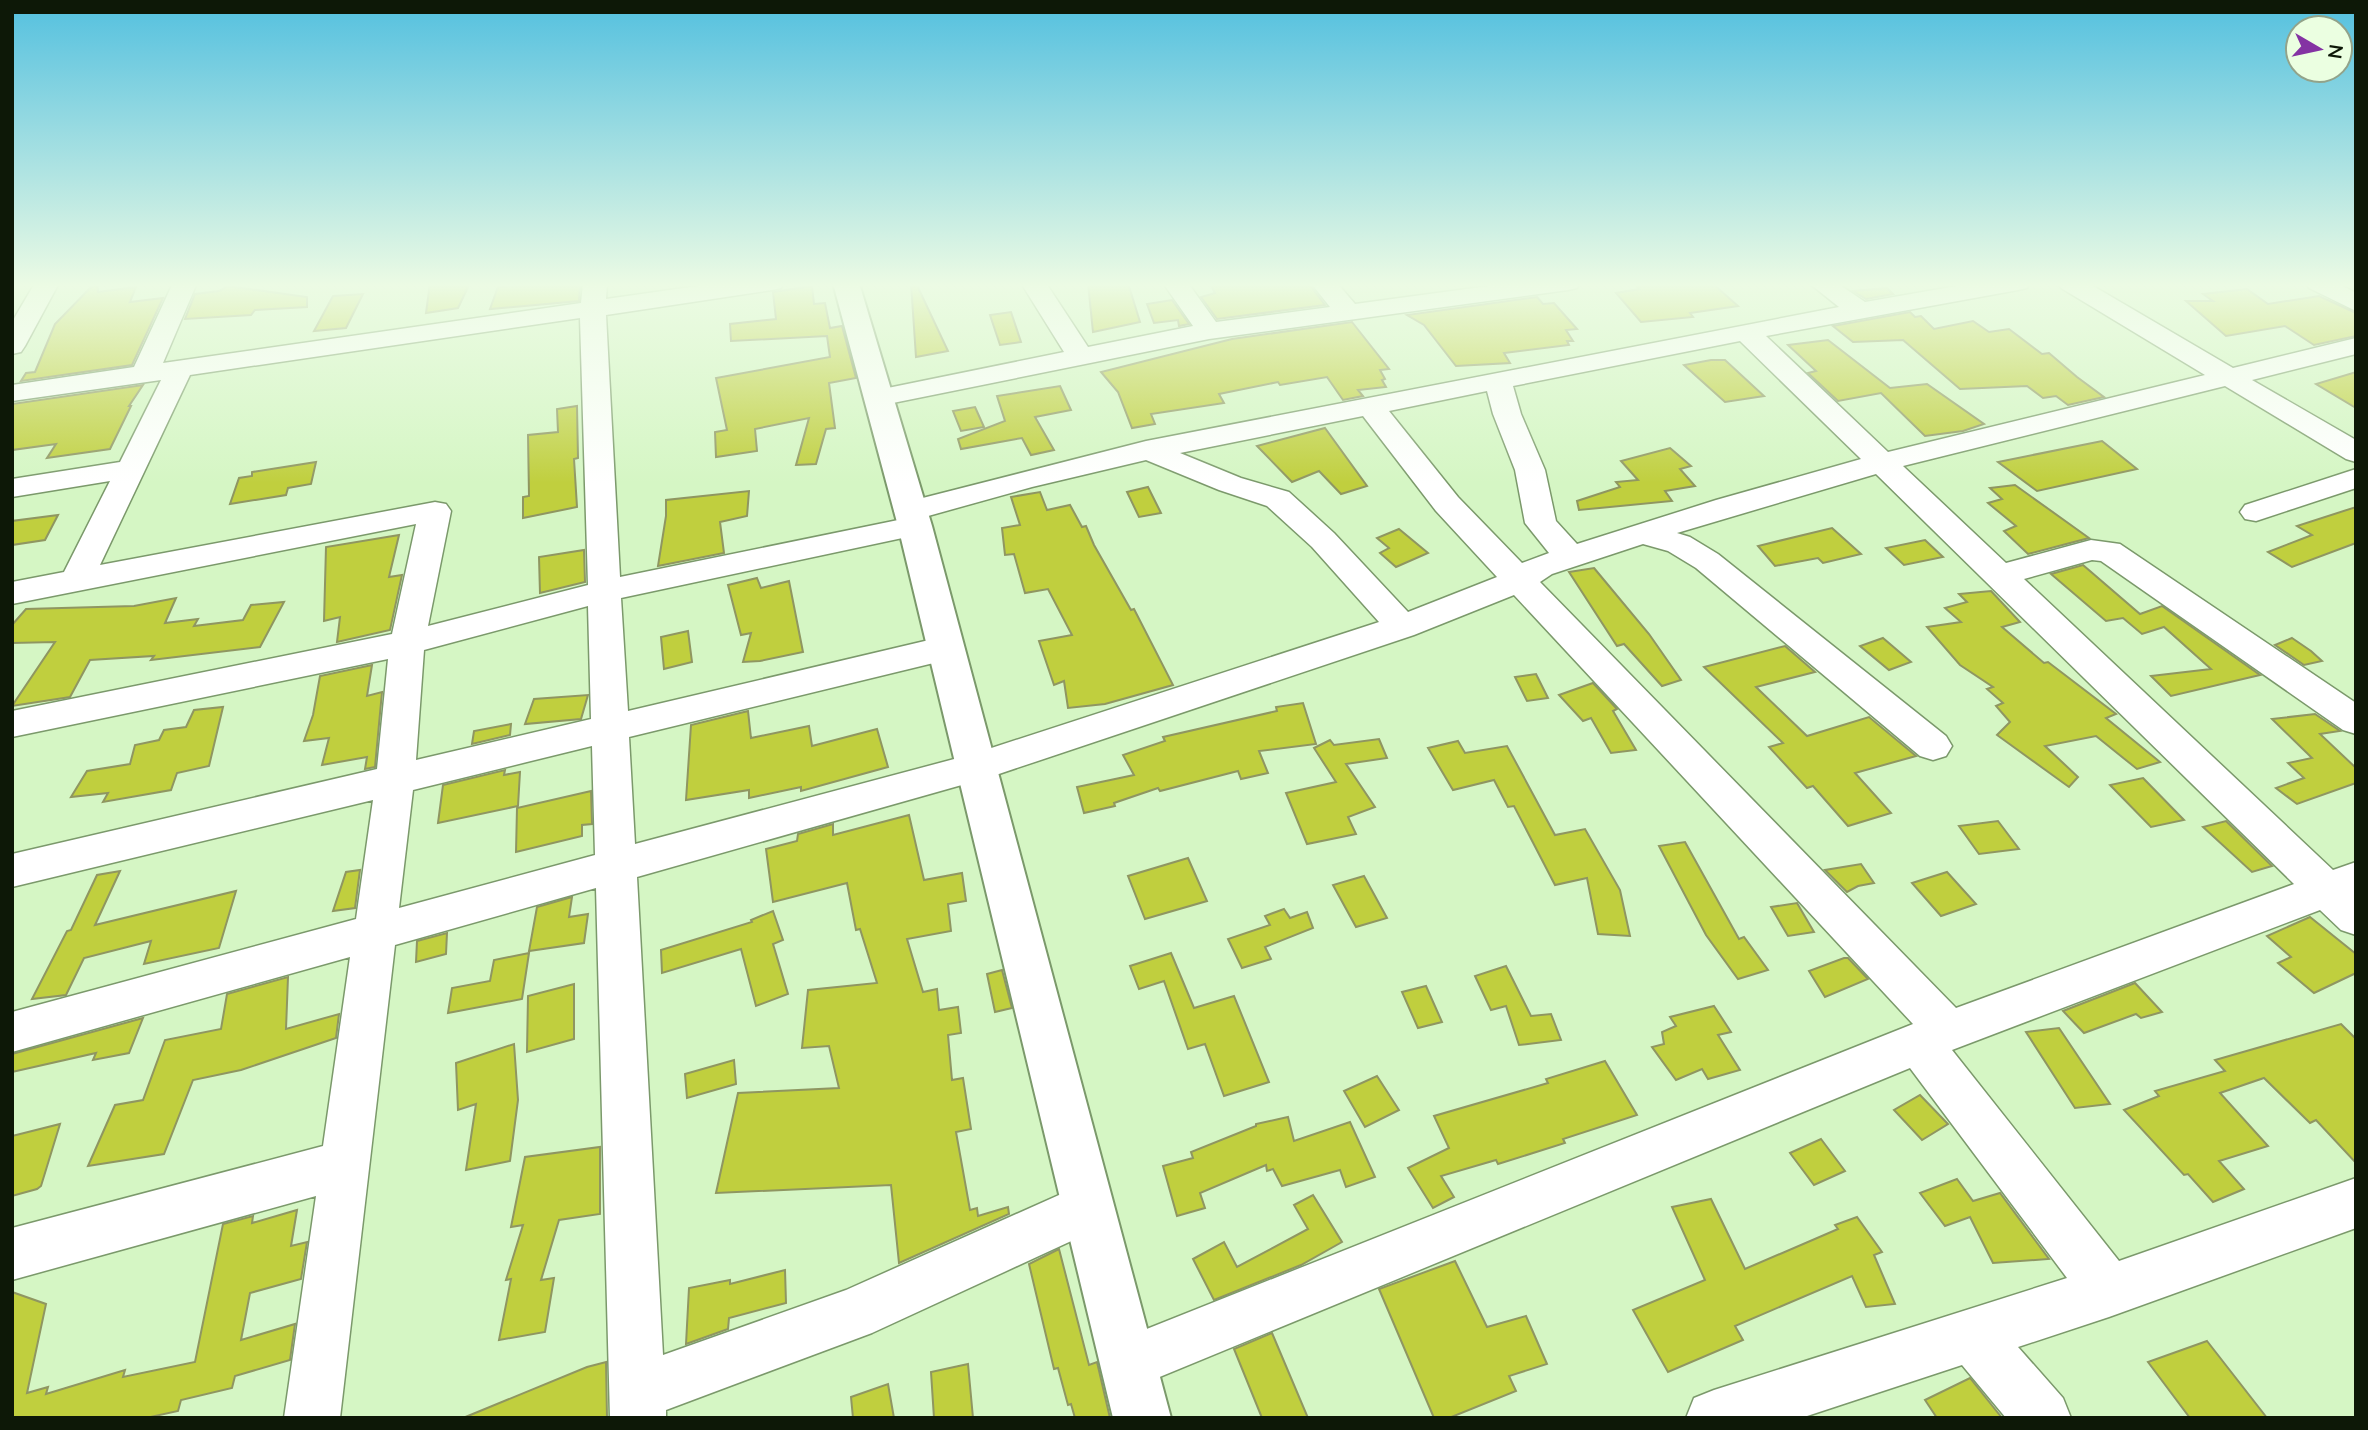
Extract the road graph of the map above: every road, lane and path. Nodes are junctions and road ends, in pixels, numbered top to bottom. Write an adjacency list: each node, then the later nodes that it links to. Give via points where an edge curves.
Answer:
1 (155, 350): 13 (street)
2 (294, 350): 12 (street)
3 (596, 350): 32 (street)
4 (865, 350): 17 (main road)
5 (1076, 350): 11 (street)
6 (1117, 350): 11 (street)
7 (1662, 350): 15 (street)
8 (1764, 350): 21 (street)
9 (2183, 350): 14 (street)
10 (2341, 350): 14 (street)
11 (1081, 357): 17 (street)
12 (179, 370): 13 (street); 22 (street)
13 (144, 375): 16 (street)
14 (2229, 377): 20 (street); 21 (street)
15 (1498, 380): 18 (street); 28 (street, via 1530,470 1541,523)
16 (12, 393)
17 (878, 398): 26 (main road)
18 (1370, 406): 19 (street); 31 (street, via 1447,504)
19 (1146, 450): 26 (street, via 993,486); 34 (street, via 1278,499 1323,540)
20 (2356, 453)
21 (1882, 463): 27 (street); 29 (street)
22 (131, 469): 24 (street); 30 (street)
23 (2356, 478): 25 (street)
24 (12, 488)
25 (2256, 512)
26 (913, 519): 32 (street); 36 (main road)
27 (1642, 534): 28 (street); 40 (street, via 1679,544 1707,561)
28 (1570, 557): 31 (street, via 1539,567)
29 (2000, 575): 37 (street, via 2091,550 2109,551); 45 (street)
30 (77, 580): 33 (street); 35 (street, via 435,511)
31 (1520, 580): 34 (street); 48 (street)
32 (604, 591): 35 (street); 39 (street)
33 (12, 593)
34 (1402, 627): 41 (street)
35 (407, 643): 38 (street); 42 (street)
36 (946, 648): 39 (street); 41 (main road)
37 (2356, 721)
38 (12, 724)
39 (608, 729): 42 (street); 43 (street)
40 (1933, 746)
41 (976, 766): 43 (street); 51 (main road)
42 (396, 780): 44 (street); 46 (street)
43 (615, 867): 46 (street); 56 (street)
44 (12, 871)
45 (2346, 896): 48 (street)
46 (376, 933): 47 (street); 49 (street)
47 (12, 1031)
48 (1933, 1037): 53 (street); 55 (street)
49 (345, 1164): 52 (street); 57 (street)
50 (2356, 1203): 53 (street)
51 (1088, 1207): 55 (main road); 56 (street)
52 (12, 1254)
53 (2109, 1291): 54 (street)
54 (1971, 1335): 59 (street); 60 (street)
55 (1128, 1363): 58 (main road)
56 (638, 1405)
57 (312, 1418)
58 (1142, 1418)
59 (1714, 1418)
60 (2043, 1418)

